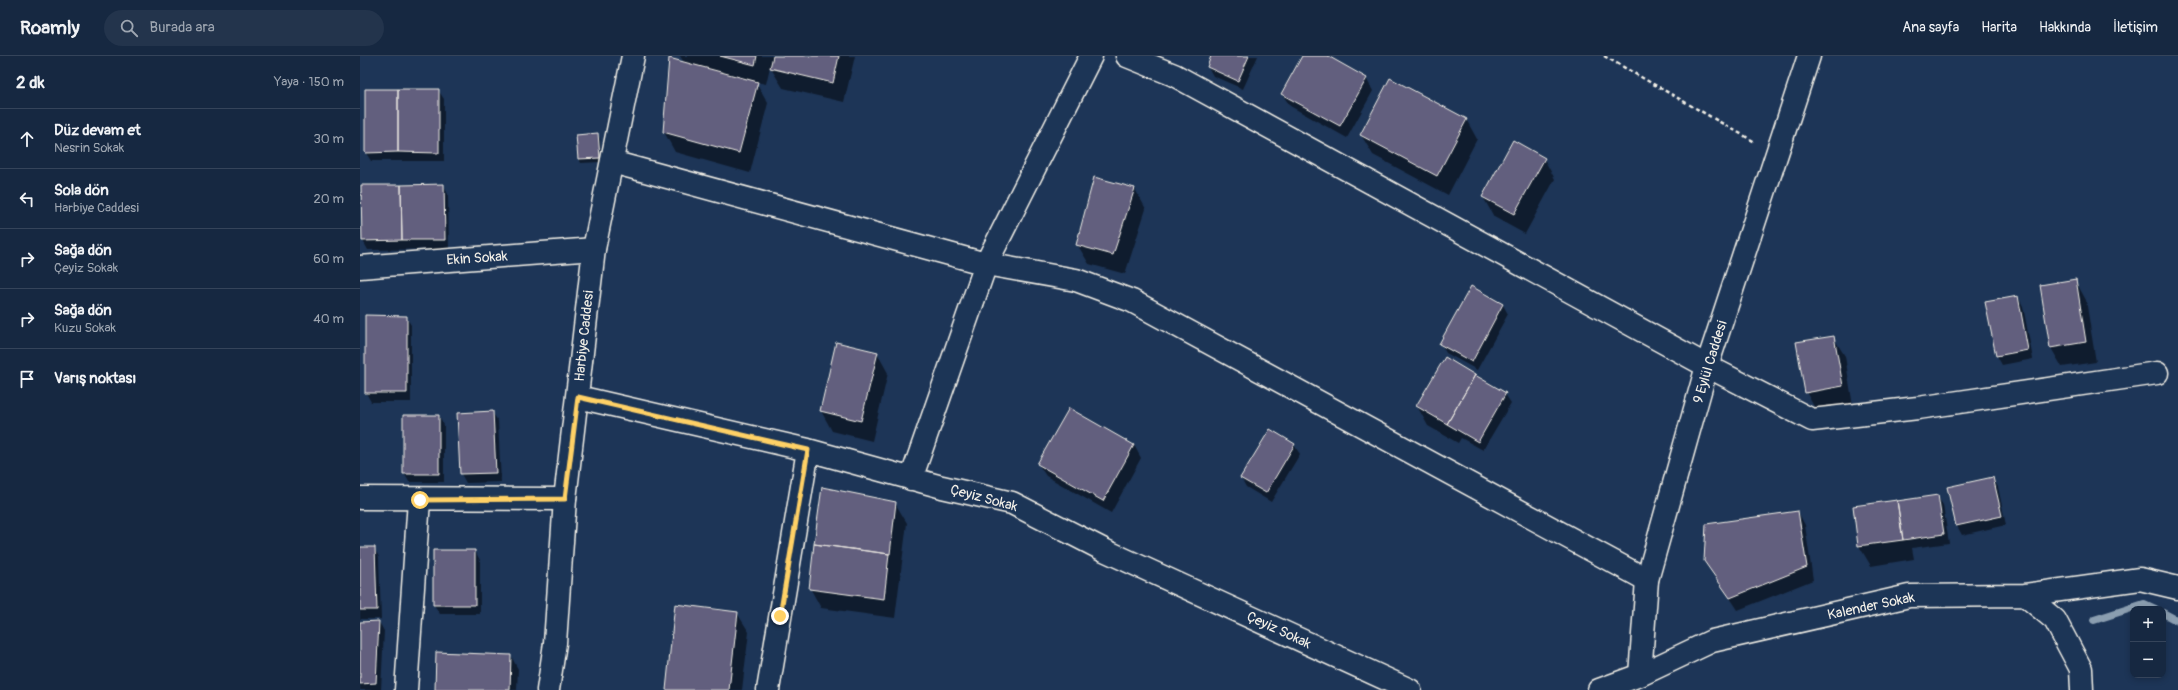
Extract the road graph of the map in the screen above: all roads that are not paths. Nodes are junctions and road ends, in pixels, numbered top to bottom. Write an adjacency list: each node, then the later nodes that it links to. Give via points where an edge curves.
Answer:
1 (633, 56): 5 (street, Harbiye Caddesi)
2 (1091, 56): 7 (street)
3 (1127, 56): 9 (street, via 1174,75 1289,136)
4 (1809, 56): 9 (street, 9 Eylül Caddesi)
5 (612, 162): 6 (street, Harbiye Caddesi); 7 (street)
6 (594, 249): 8 (street, Ekin Sokak); 11 (street, Harbiye Caddesi)
7 (986, 264): 13 (street); 17 (street, via 1076,280 1132,301)
8 (360, 267)
9 (1708, 366): 10 (street, via 1812,420 1918,408); 17 (street, 9 Eylül Caddesi)
10 (2157, 373)
11 (578, 397): 12 (street, Çeyiz Sokak); 15 (street, Harbiye Caddesi)
12 (808, 450): 13 (street, Çeyiz Sokak); 23 (street)
13 (911, 479): 24 (street, Çeyiz Sokak, via 1012,503 1104,550)
14 (360, 498): 16 (street)
15 (565, 499): 16 (street); 22 (street, Harbiye Caddesi, via 555,643)
16 (420, 500): 21 (street)
17 (1647, 580): 20 (street, 9 Eylül Caddesi)
18 (2178, 588): 19 (street, Kalender Sokak, via 2140,579)
19 (2025, 595): 20 (street, Kalender Sokak, via 1909,596 1712,641); 26 (street, via 2055,620 2081,669)
20 (1641, 682): 25 (street, Kalender Sokak)
21 (406, 690)
22 (548, 690)
23 (768, 690)
24 (1410, 690)
25 (1599, 690)
26 (2082, 690)

